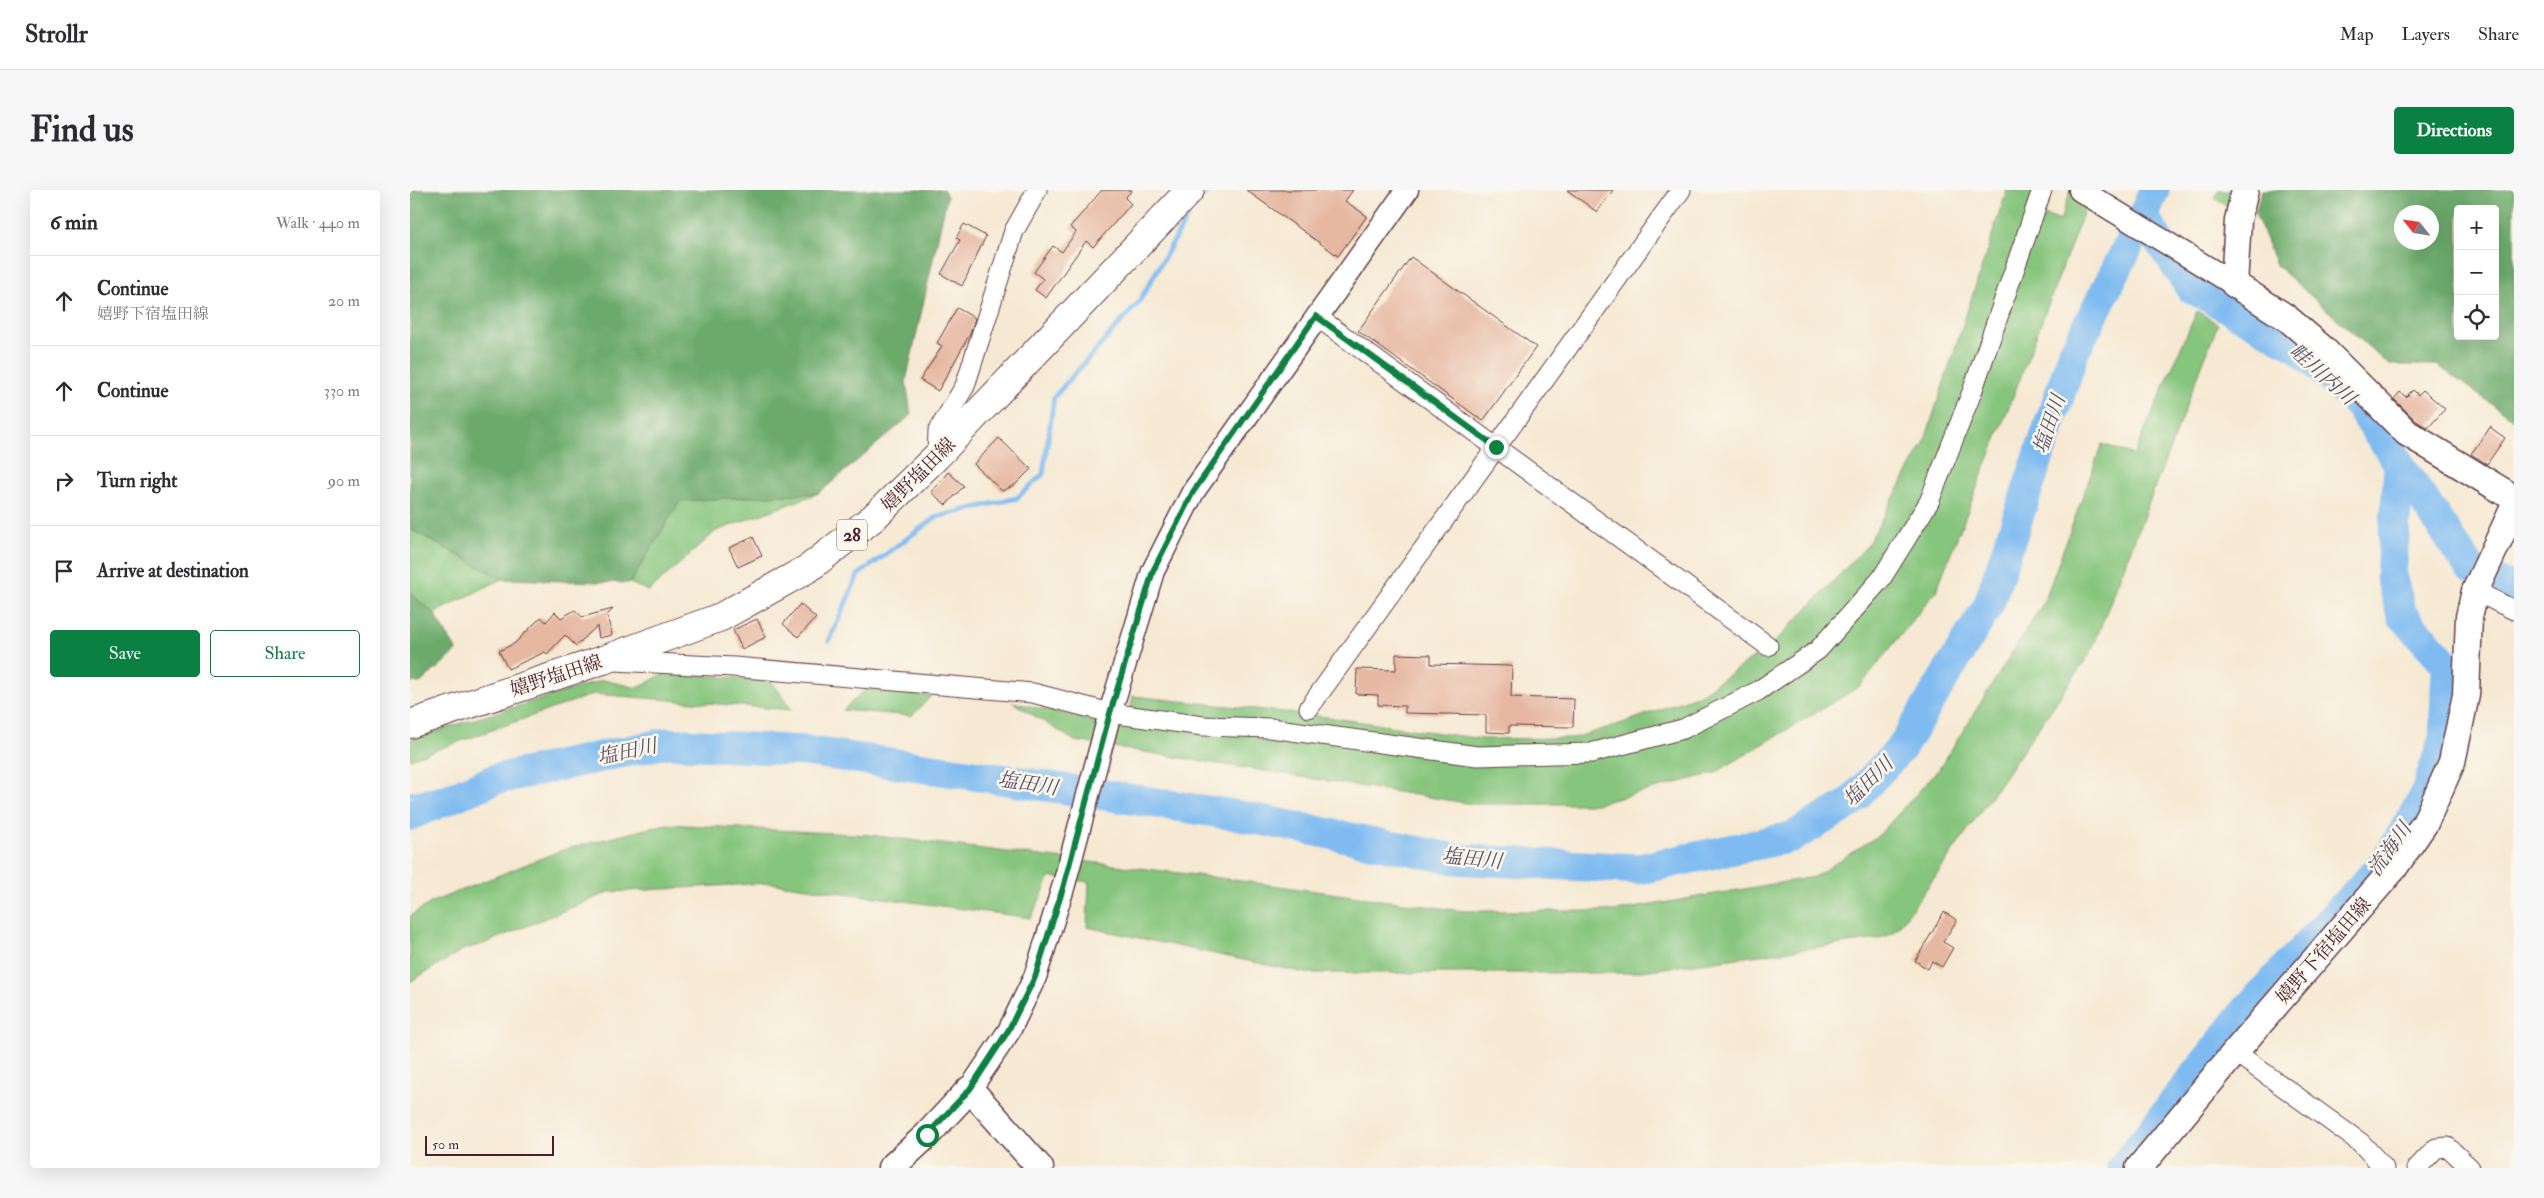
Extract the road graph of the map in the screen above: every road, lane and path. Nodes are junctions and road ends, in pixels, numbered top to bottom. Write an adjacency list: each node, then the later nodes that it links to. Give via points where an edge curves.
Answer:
1 (1037, 190): 11 (street, via 1014,231 965,386 938,431)
2 (1190, 190): 11 (main road, 嬉野塩田線 / 28)
3 (1407, 190): 9 (street)
4 (1681, 190): 10 (street)
5 (2042, 190): 19 (street, via 1972,392 1929,502 1881,579 1818,650 1758,690 1683,729 1591,753 1477,756 1270,728 1203,726)
6 (2080, 190): 8 (street)
7 (2245, 190): 8 (main road, via 2238,220)
8 (2234, 284): 12 (main road, via 2287,318 2322,348 2407,433)
9 (1316, 316): 10 (street); 19 (street, via 1193,492 1153,571)
10 (1496, 447): 16 (street); 18 (street)
11 (937, 456): 17 (main road, 嬉野塩田線 / 28, via 872,518 809,568 721,617)
12 (2514, 498)
13 (2514, 507): 14 (main road, 嬉野下宿塩田線)
14 (2475, 591): 15 (street); 21 (main road, 嬉野下宿塩田線, via 2469,617 2466,695 2452,762 2425,823 2394,868)
15 (2514, 610)
16 (1768, 646)
17 (602, 660): 19 (street, via 734,667 1033,693); 20 (main road, 嬉野塩田線 / 28)
18 (1309, 708)
19 (1110, 713): 22 (street, via 1063,888 1035,977 1008,1031)
20 (410, 724)
21 (2235, 1052): 25 (main road, 嬉野下宿塩田線); 26 (street, via 2361,1143)
22 (970, 1089): 23 (main road); 24 (main road)
23 (891, 1168)
24 (1040, 1168)
25 (2139, 1168)
26 (2384, 1168)
27 (2417, 1168): 28 (street, via 2436,1148 2448,1147)
28 (2470, 1168)

